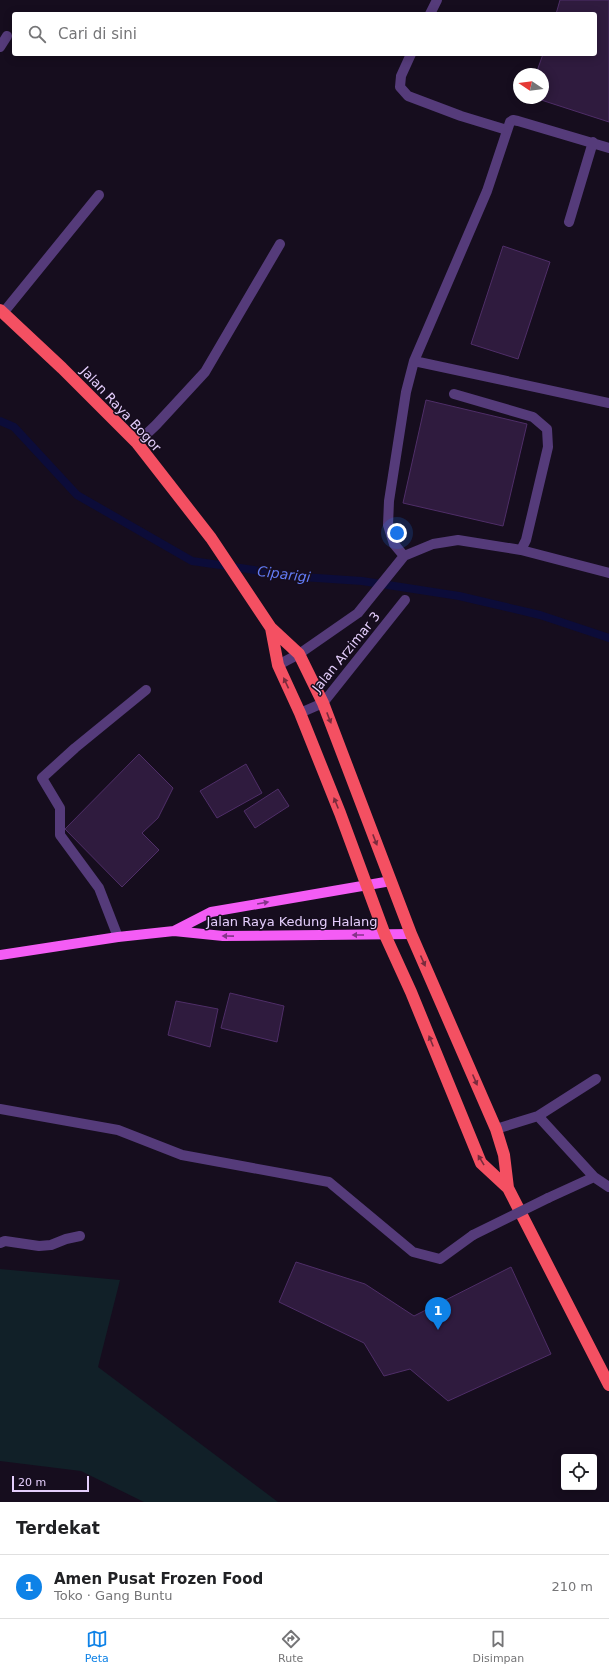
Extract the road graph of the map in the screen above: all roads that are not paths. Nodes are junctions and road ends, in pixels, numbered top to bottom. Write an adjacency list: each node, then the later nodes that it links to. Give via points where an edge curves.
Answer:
1 (437, 0): 2 (street)
2 (431, 12)
3 (7, 36): 4 (street)
4 (0, 47)
5 (410, 56): 6 (street, via 401,76 400,87 408,96 460,116)
6 (507, 130): 7 (street, via 513,120); 13 (street, via 487,191)
7 (593, 142): 8 (street); 10 (street)
8 (609, 148)
9 (99, 195): 12 (street)
10 (569, 222)
11 (280, 244): 16 (street, via 205,372)
12 (2, 312): 16 (highway, Jalan Raya Bogor)
13 (414, 361): 15 (street); 18 (street, via 406,392 389,501 388,525)
14 (454, 394): 17 (street, via 533,417 547,429 548,447 526,540)
15 (609, 403)
16 (137, 443): 21 (highway, Jalan Raya Bogor, via 210,538)
17 (521, 550): 18 (street, via 458,540 434,544); 19 (street)
18 (402, 558): 22 (street, via 358,613)
19 (609, 573)
20 (405, 600): 25 (street, Jalan Arzimar 3)
21 (271, 628): 22 (highway); 23 (highway)
22 (299, 654): 23 (street); 25 (highway)
23 (278, 665): 26 (highway, one-way to 23)
24 (146, 690): 32 (street, via 42,778 60,808 60,835 99,888)
25 (323, 703): 26 (street, Jalan Arzimar 3); 27 (highway, one-way to 27)
26 (300, 713): 28 (highway, one-way to 26)
27 (391, 881): 28 (main road, Jalan Raya Kedung Halang); 30 (highway)
28 (367, 885): 29 (main road, Jalan Raya Kedung Halang, one-way to 28, via 211,912); 31 (highway)
29 (174, 931): 31 (main road, Jalan Raya Kedung Halang, one-way to 29, via 223,936); 32 (main road, Jalan Raya Kedung Halang)
30 (411, 934): 31 (main road, Jalan Raya Kedung Halang); 37 (highway, one-way to 37)
31 (385, 935): 40 (highway, one-way to 31, via 481,1163)
32 (118, 937): 33 (main road, Jalan Raya Kedung Halang)
33 (0, 955)
34 (596, 1079): 36 (street)
35 (0, 1108): 38 (street, bridge, via 118,1130 182,1155 329,1182 413,1252 440,1259 473,1235)
36 (538, 1116): 37 (street); 38 (street)
37 (496, 1129): 40 (highway, via 504,1155)
38 (594, 1177): 39 (street)
39 (609, 1187)
40 (508, 1188): 43 (highway)
41 (80, 1236): 42 (street, via 51,1245 39,1246 5,1241)
42 (0, 1243)
43 (609, 1385)

